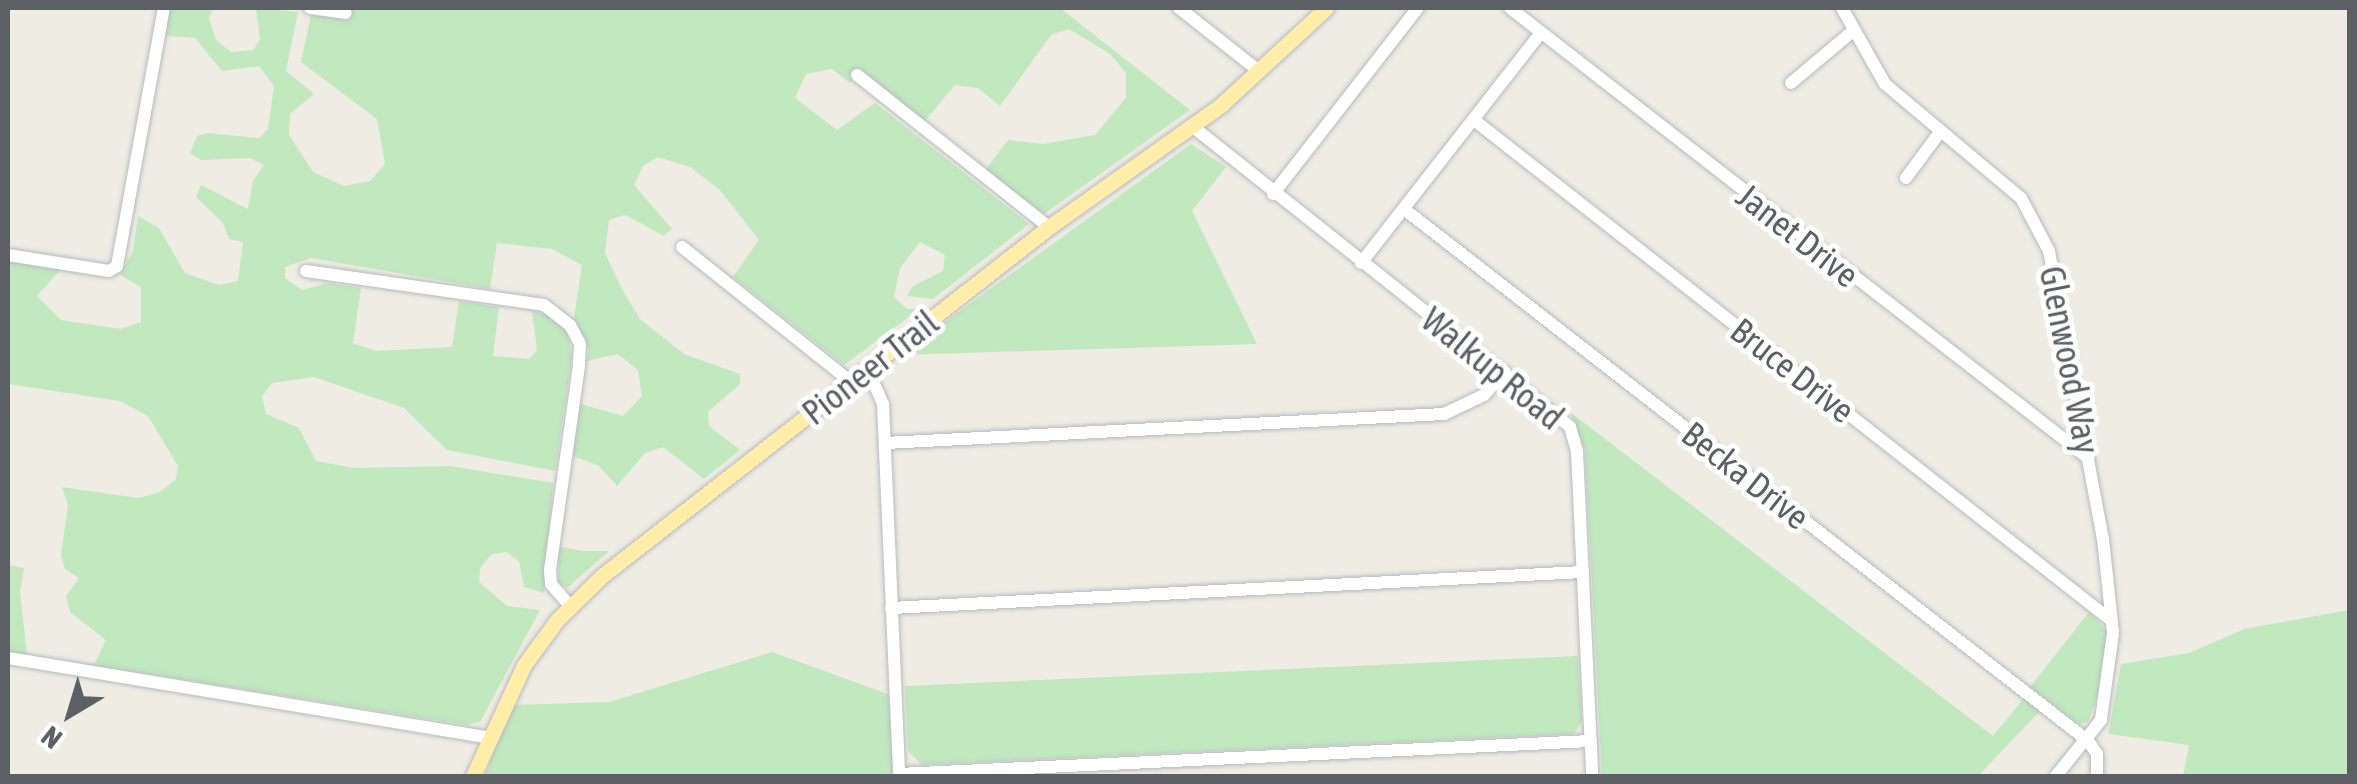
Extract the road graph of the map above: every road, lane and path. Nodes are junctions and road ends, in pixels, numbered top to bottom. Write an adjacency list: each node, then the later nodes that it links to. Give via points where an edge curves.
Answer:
1 (164, 8): 22 (street, via 118,266 109,272)
2 (310, 8): 8 (street)
3 (1179, 8): 11 (street)
4 (1326, 8): 11 (main road, Pioneer Trail)
5 (1418, 8): 18 (street)
6 (1510, 8): 10 (street, Janet Drive)
7 (1842, 8): 9 (street, Glenwood Way)
8 (346, 13)
9 (1852, 31): 13 (street); 16 (street, Glenwood Way, via 1885,84)
10 (1541, 33): 14 (street); 29 (street, Janet Drive)
11 (1260, 72): 15 (main road, Pioneer Trail)
12 (857, 75): 20 (street)
13 (1791, 83)
14 (1474, 120): 19 (street); 33 (street, Bruce Drive)
15 (1192, 126): 18 (street, Walkup Road); 20 (main road, Pioneer Trail)
16 (1940, 132): 17 (street); 29 (street, Glenwood Way, via 2020,198 2043,231)
17 (1906, 178)
18 (1274, 194): 23 (street, Walkup Road)
19 (1404, 210): 23 (street); 37 (street, Becka Drive)
20 (1049, 227): 25 (main road, Pioneer Trail)
21 (682, 246): 27 (street)
22 (8, 255)
23 (1362, 263): 26 (street, Walkup Road)
24 (306, 271): 31 (street, via 544,306 570,325 580,344 579,366 550,570 551,584)
25 (868, 368): 27 (main road, Pioneer Trail); 28 (street, via 882,392)
26 (1505, 372): 28 (street, via 1484,395 1444,414); 30 (street, Walkup Road, via 1563,417 1574,438)
27 (850, 381): 31 (main road, Pioneer Trail)
28 (885, 443): 32 (street)
29 (2088, 458): 33 (street, Glenwood Way)
30 (1582, 572): 32 (street); 36 (street, Walkup Road)
31 (570, 606): 35 (main road, Pioneer Trail, via 524,665)
32 (891, 608): 38 (street)
33 (2112, 620): 37 (street, Glenwood Way, via 2108,690)
34 (8, 658): 35 (street, via 410,719)
35 (486, 737): 39 (main road, Pioneer Trail)
36 (1591, 741): 38 (street); 40 (street, Walkup Road)
37 (2088, 742): 41 (street, Glenwood Way); 42 (street, via 2097,754)
38 (899, 775)
39 (473, 776)
40 (1592, 776)
41 (2056, 776)
42 (2096, 776)

